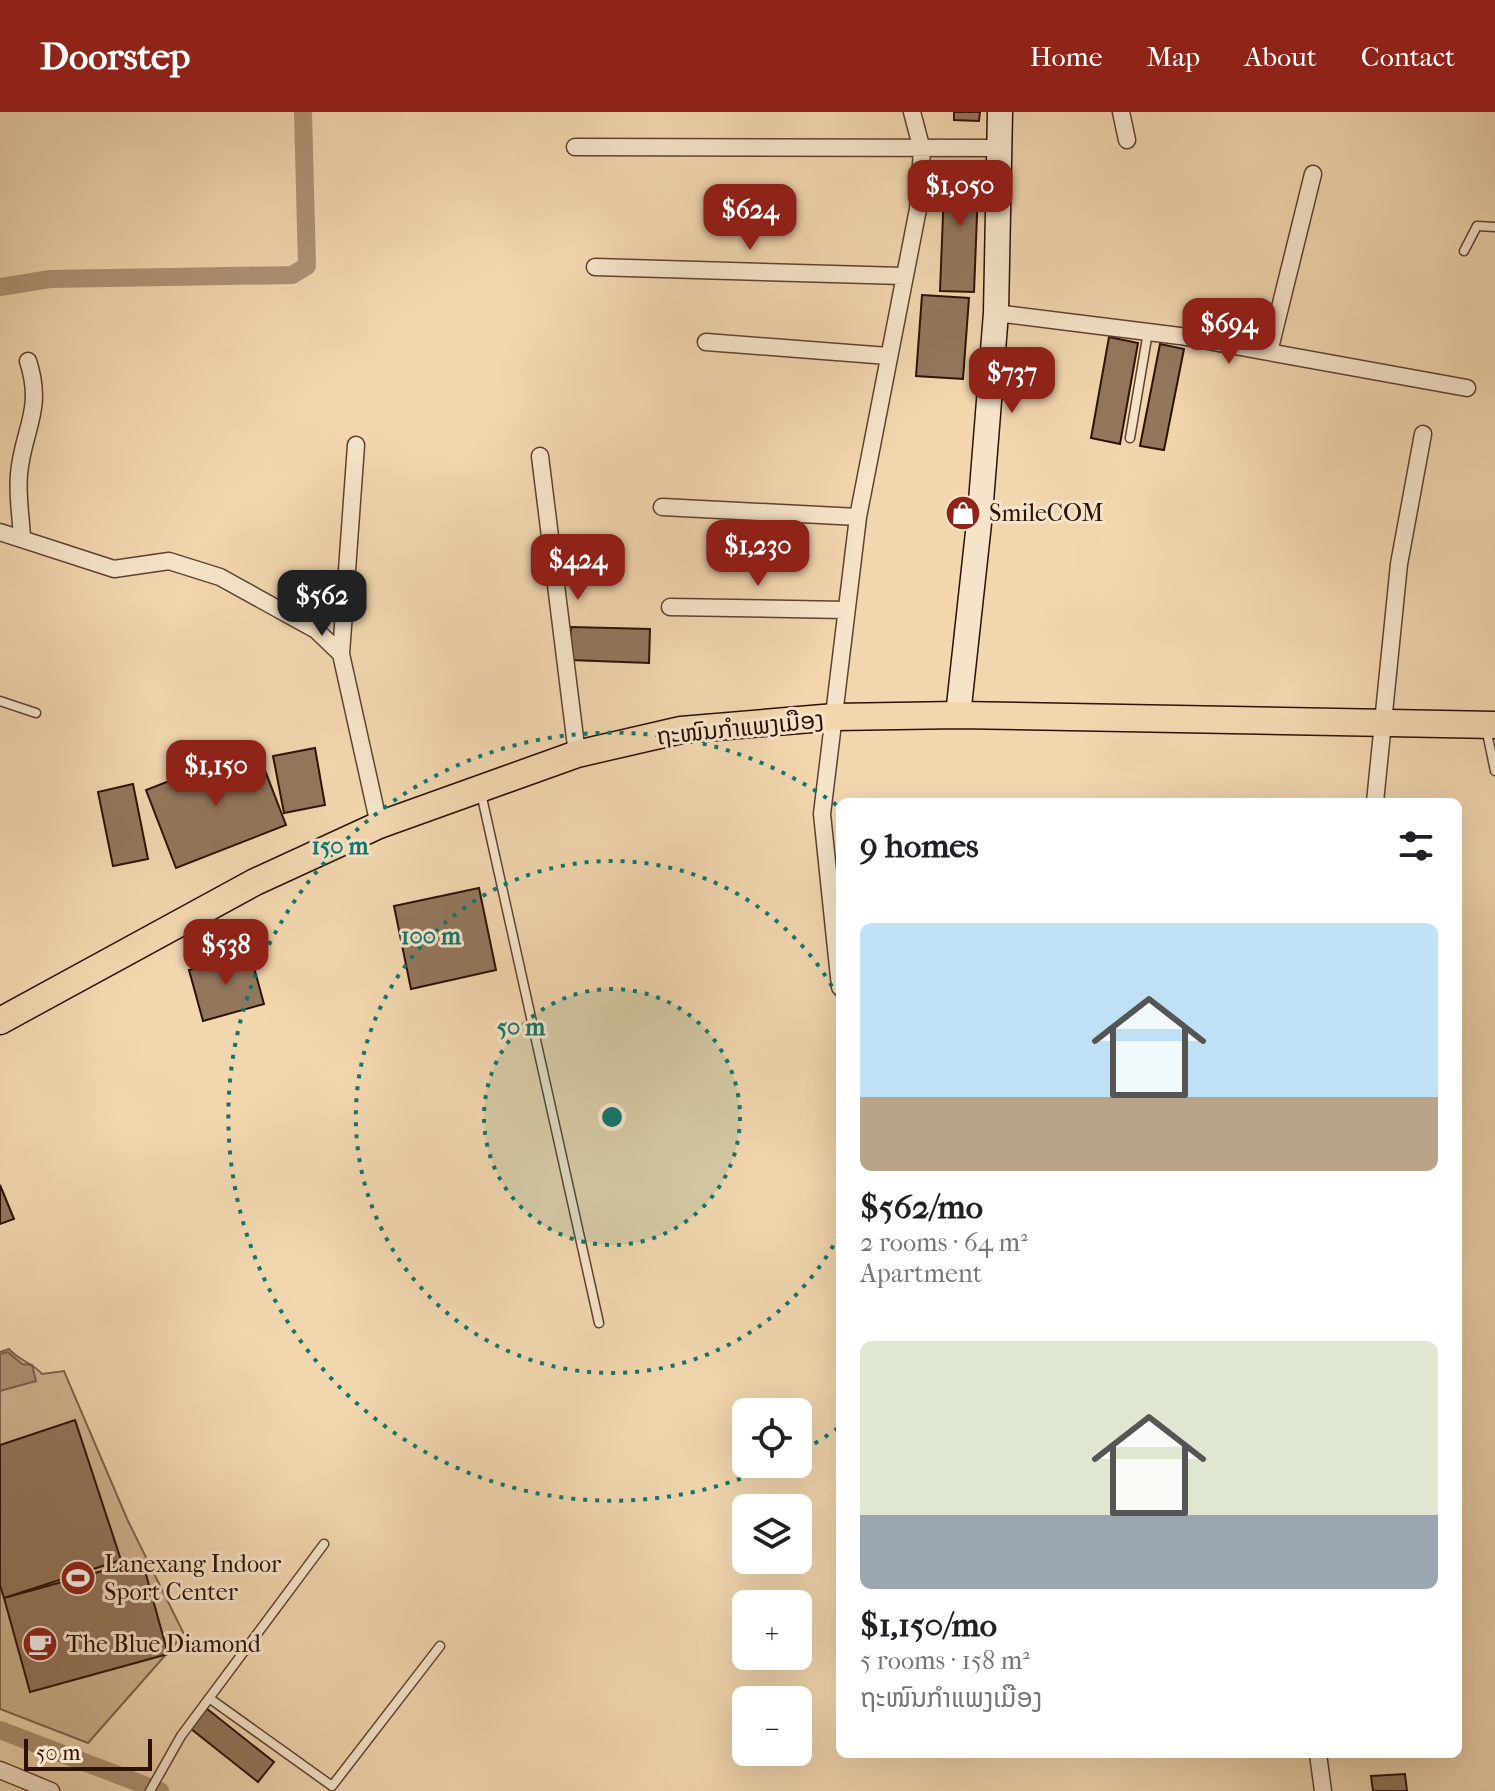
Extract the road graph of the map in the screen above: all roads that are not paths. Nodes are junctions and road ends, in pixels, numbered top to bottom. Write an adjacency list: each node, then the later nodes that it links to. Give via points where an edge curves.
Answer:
1 (912, 112): 7 (street)
2 (1000, 112): 6 (street)
3 (1121, 112): 4 (street)
4 (1127, 140)
5 (575, 147): 7 (street)
6 (1000, 148): 7 (street); 13 (street)
7 (922, 150): 12 (street, via 918,209)
8 (1313, 174): 16 (street)
9 (1495, 227): 10 (lane, via 1477,226)
10 (1464, 251)
11 (595, 267): 12 (street)
12 (903, 276): 17 (street)
13 (996, 313): 14 (street); 33 (street)
14 (1148, 332): 16 (street); 21 (lane)
15 (706, 342): 17 (street)
16 (1269, 352): 19 (street)
17 (888, 356): 25 (street)
18 (28, 361): 27 (street, via 34,420 19,473)
19 (1467, 388)
20 (1423, 434): 35 (street, via 1399,564)
21 (1130, 438)
22 (356, 445): 30 (street)
23 (540, 456): 37 (street)
24 (662, 507): 25 (street)
25 (858, 517): 29 (street)
26 (0, 532): 27 (street)
27 (22, 538): 30 (street, via 114,569 169,561 220,577 316,630)
28 (670, 607): 29 (street)
29 (846, 610): 34 (street)
30 (341, 654): 41 (street)
31 (0, 701): 32 (lane)
32 (36, 713)
33 (958, 715): 34 (main road, ຖະໜົນກຳແພງເມືອງ); 35 (main road, ຖະໜົນກຳແພງເມືອງ)
34 (835, 717): 37 (main road, ຖະໜົນກຳແພງເມືອງ, via 681,730); 42 (street, via 822,814)
35 (1380, 723): 36 (main road, ຖະໜົນກຳແພງເມືອງ); 40 (street)
36 (1490, 725): 38 (lane)
37 (577, 754): 39 (main road, ຖະໜົນກຳແພງເມືອງ)
38 (1495, 771)
39 (480, 788): 41 (main road, ຖະໜົນກຳແພງເມືອງ); 44 (lane)
40 (1375, 798)
41 (379, 825): 43 (main road, ຖະໜົນກຳແພງເມືອງ, via 218,901)
42 (836, 949)
43 (0, 1021)
44 (599, 1323)
45 (324, 1544): 47 (lane)
46 (440, 1646): 47 (lane, via 332,1786)
47 (209, 1698): 51 (lane)
48 (1319, 1758): 52 (street)
49 (0, 1770): 50 (street)
50 (51, 1791)
51 (150, 1791)
52 (1323, 1791)

